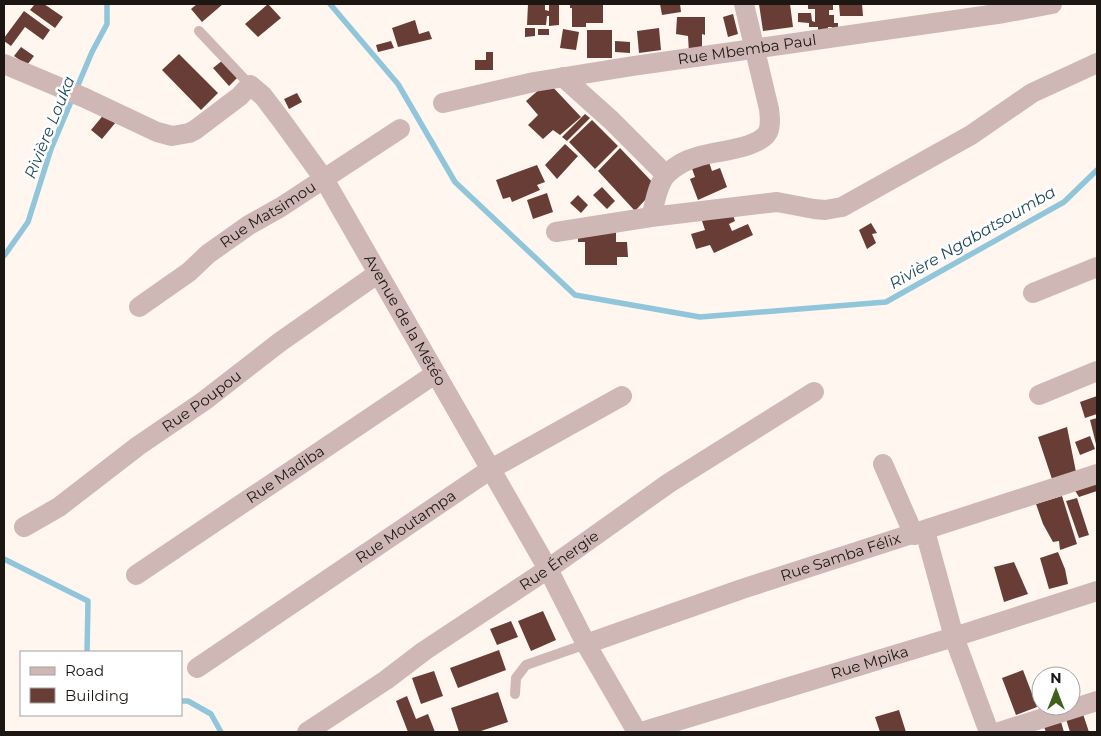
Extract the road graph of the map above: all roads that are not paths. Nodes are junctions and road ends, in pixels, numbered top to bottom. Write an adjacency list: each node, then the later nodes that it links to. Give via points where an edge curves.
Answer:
1 (744, 4): 5 (street)
2 (1052, 4): 3 (street, Rue Mbemba Paul)
3 (1003, 8): 5 (street, Rue Mbemba Paul)
4 (199, 31): 9 (lane)
5 (754, 49): 8 (street, Rue Mbemba Paul); 12 (street, via 769,109 768,132 751,144 697,156)
6 (1097, 63): 14 (street, via 1032,93 971,135 842,207 825,210 777,202)
7 (4, 64): 9 (street, via 157,132 178,135 195,130)
8 (563, 78): 10 (street, Rue Mbemba Paul); 12 (street)
9 (250, 85): 13 (street, Avenue de la Météo, via 263,96)
10 (443, 103)
11 (400, 129): 13 (street, Rue Matsimou)
12 (666, 175): 14 (street)
13 (324, 179): 17 (street, Avenue de la Météo); 19 (street, Rue Matsimou, via 208,254 189,272)
14 (651, 217): 15 (street)
15 (556, 232)
16 (1097, 267): 18 (street)
17 (376, 274): 21 (street, Avenue de la Météo); 28 (street, Rue Poupou, via 59,507)
18 (1033, 293)
19 (139, 307)
20 (1097, 371): 23 (street)
21 (435, 374): 26 (street, Avenue de la Météo); 31 (street, Rue Madiba)
22 (814, 392): 30 (street, Rue Énergie, via 669,483)
23 (1039, 395)
24 (622, 396): 26 (street, Rue Moutampa)
25 (883, 464): 29 (street)
26 (491, 469): 30 (street, Avenue de la Météo); 35 (street, Rue Moutampa)
27 (1097, 474): 29 (street, Rue Samba Félix)
28 (24, 527)
29 (919, 533): 33 (street); 34 (street, Rue Samba Félix, via 742,589)
30 (548, 569): 34 (street, Avenue de la Météo); 38 (street, Rue Énergie)
31 (136, 575)
32 (1097, 590): 33 (street, Rue Mpika)
33 (954, 637): 40 (street, Rue Mpika); 41 (street)
34 (586, 644): 36 (lane, via 526,665 516,678); 39 (street, Avenue de la Météo)
35 (197, 668)
36 (515, 694)
37 (1097, 702): 42 (street)
38 (307, 732)
39 (637, 732)
40 (641, 732)
41 (990, 732)
42 (999, 732)

